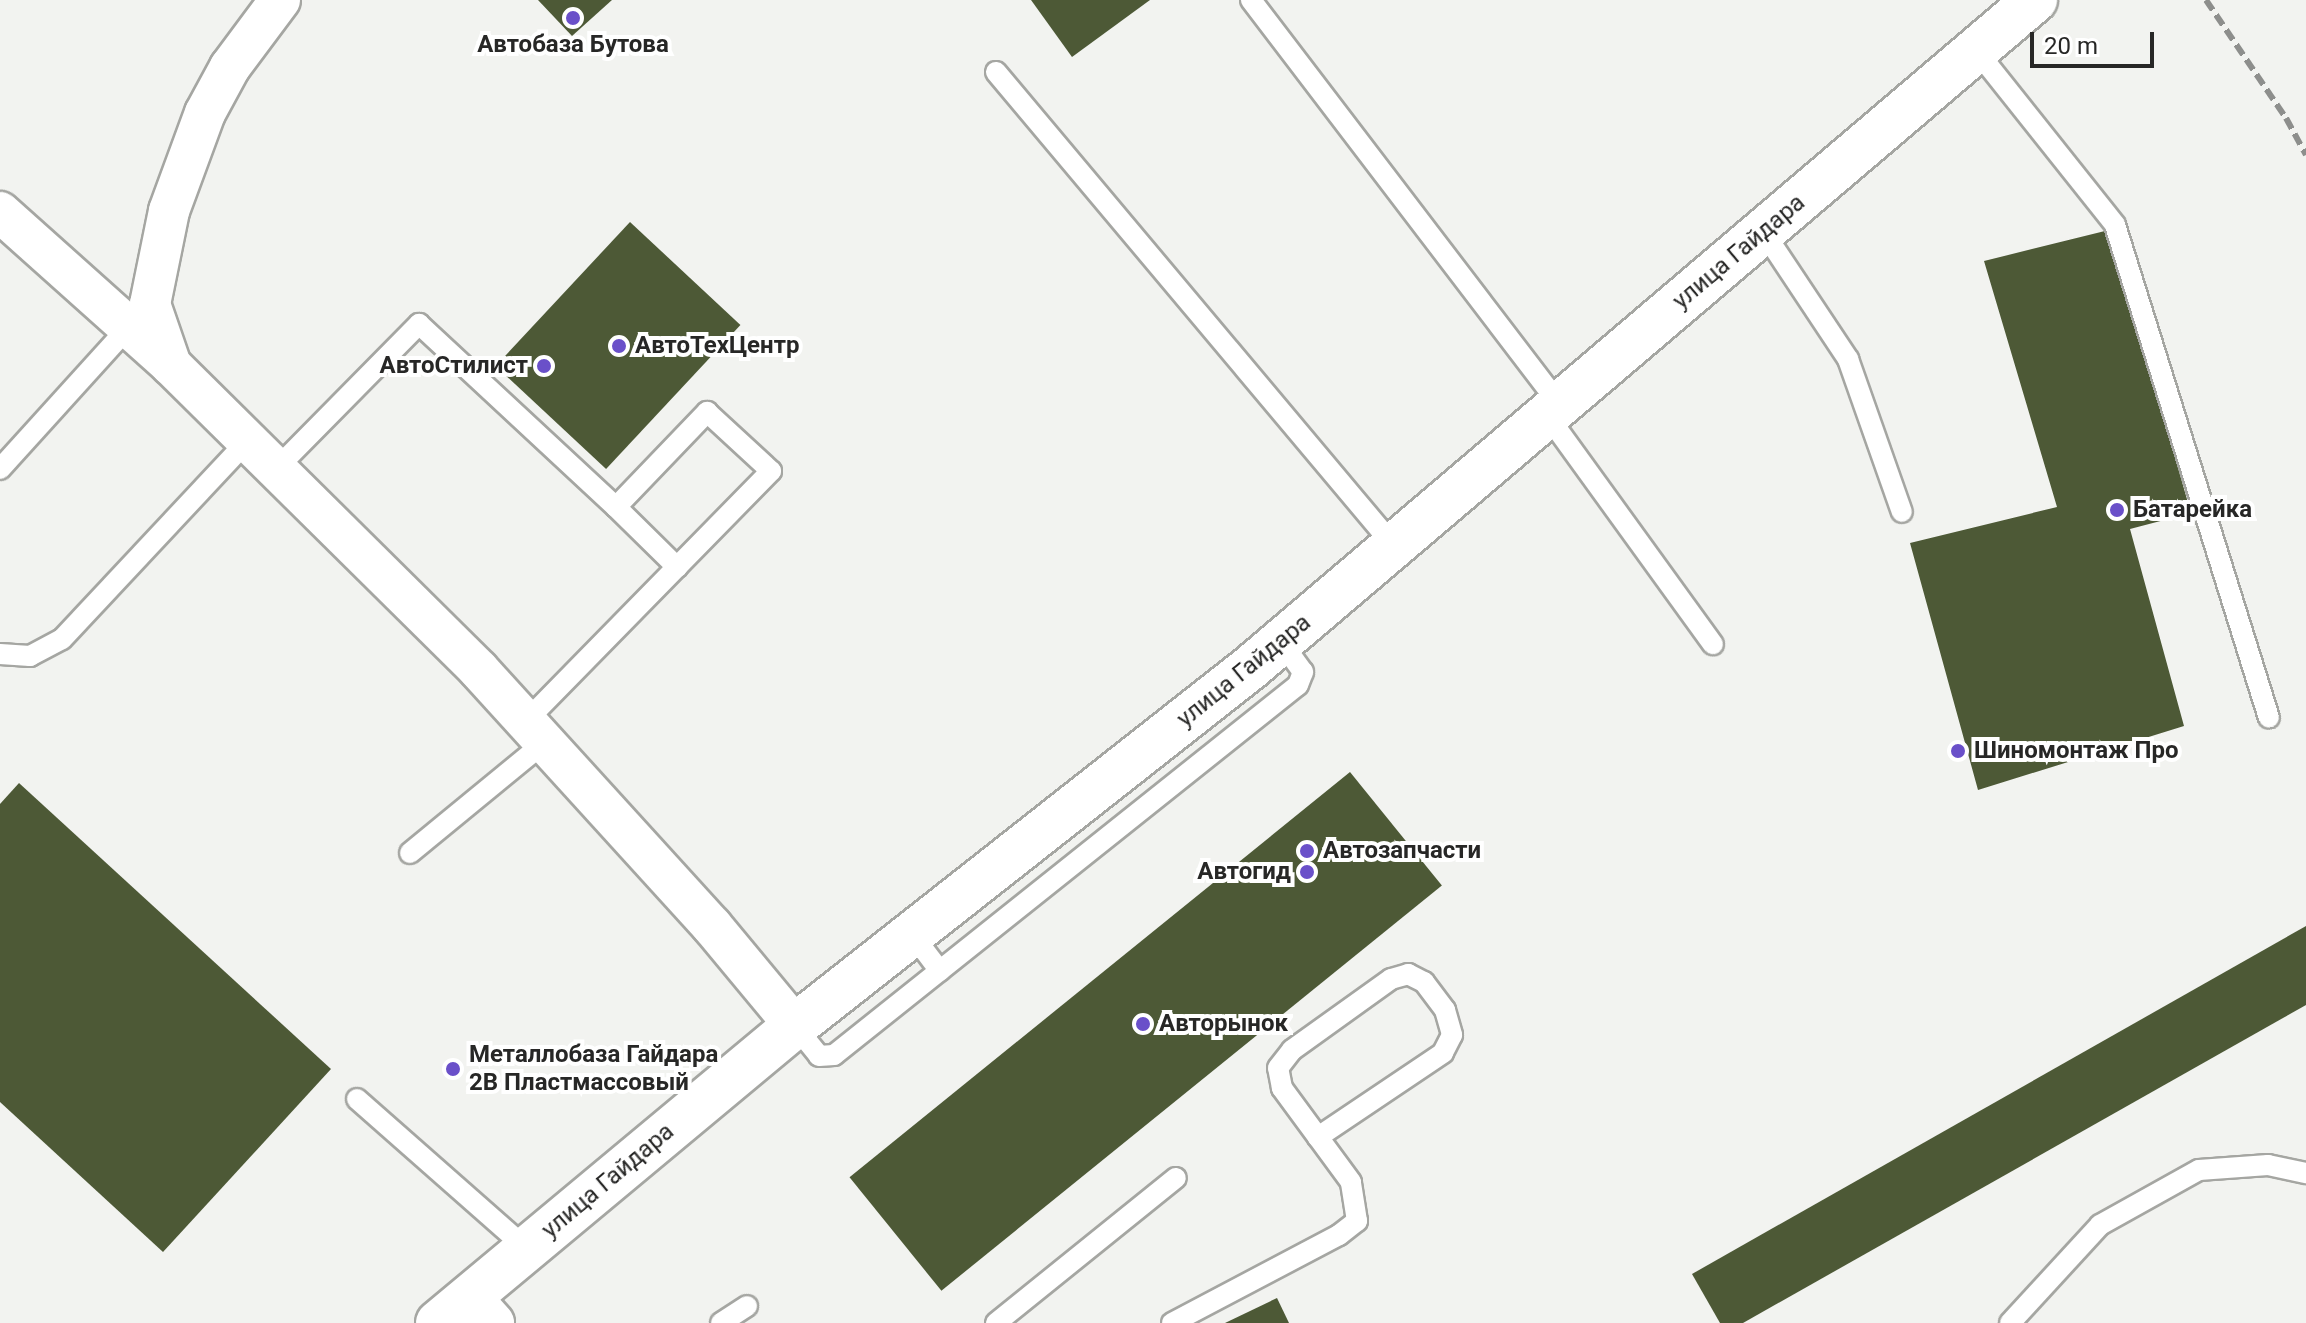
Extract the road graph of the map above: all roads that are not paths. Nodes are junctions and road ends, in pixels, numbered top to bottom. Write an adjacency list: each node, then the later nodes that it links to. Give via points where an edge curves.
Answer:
1 (280, 0): 9 (street, via 230,67 205,113 169,211 150,304)
2 (1251, 0): 10 (lane)
3 (2035, 0): 4 (main road, улица Гайдара)
4 (1976, 50): 7 (main road, улица Гайдара); 20 (lane, via 2115,225)
5 (996, 72): 16 (lane)
6 (0, 212): 8 (street)
7 (1763, 231): 10 (main road, улица Гайдара); 15 (lane, via 1848,359)
8 (128, 328): 9 (street); 12 (lane)
9 (171, 365): 11 (street)
10 (1554, 410): 16 (main road, улица Гайдара); 18 (lane)
11 (248, 440): 13 (street); 19 (lane, via 62,639 30,656)
12 (0, 469)
13 (276, 469): 14 (lane, via 419,324); 21 (street)
14 (616, 507): 17 (lane); 17 (lane, via 707,412 771,471)
15 (1902, 512)
16 (1394, 546): 23 (main road, улица Гайдара, via 1281,642 1176,755)
17 (677, 567): 21 (lane)
18 (1713, 644)
19 (0, 654)
20 (2269, 718)
21 (536, 732): 22 (lane); 26 (street)
22 (410, 853)
23 (1050, 854): 24 (main road, улица Гайдара); 25 (lane)
24 (912, 934): 25 (lane); 26 (main road, улица Гайдара)
25 (940, 971): 26 (lane, via 829,1057 814,1052)
26 (795, 1026): 31 (main road, улица Гайдара)
27 (357, 1099): 31 (lane)
28 (1318, 1137): 28 (lane, via 1282,1088 1278,1068 1292,1050 1391,979 1408,974 1424,982 1445,1010 1452,1035 1443,1053); 36 (lane, via 1351,1182 1357,1221)
29 (2306, 1173): 37 (lane, via 2268,1165 2199,1170 2100,1225)
30 (1176, 1178): 35 (lane)
31 (527, 1249): 33 (main road, улица Гайдара)
32 (747, 1306): 34 (lane)
33 (467, 1314)
34 (721, 1323)
35 (996, 1323)
36 (1172, 1323)
37 (2010, 1323)

